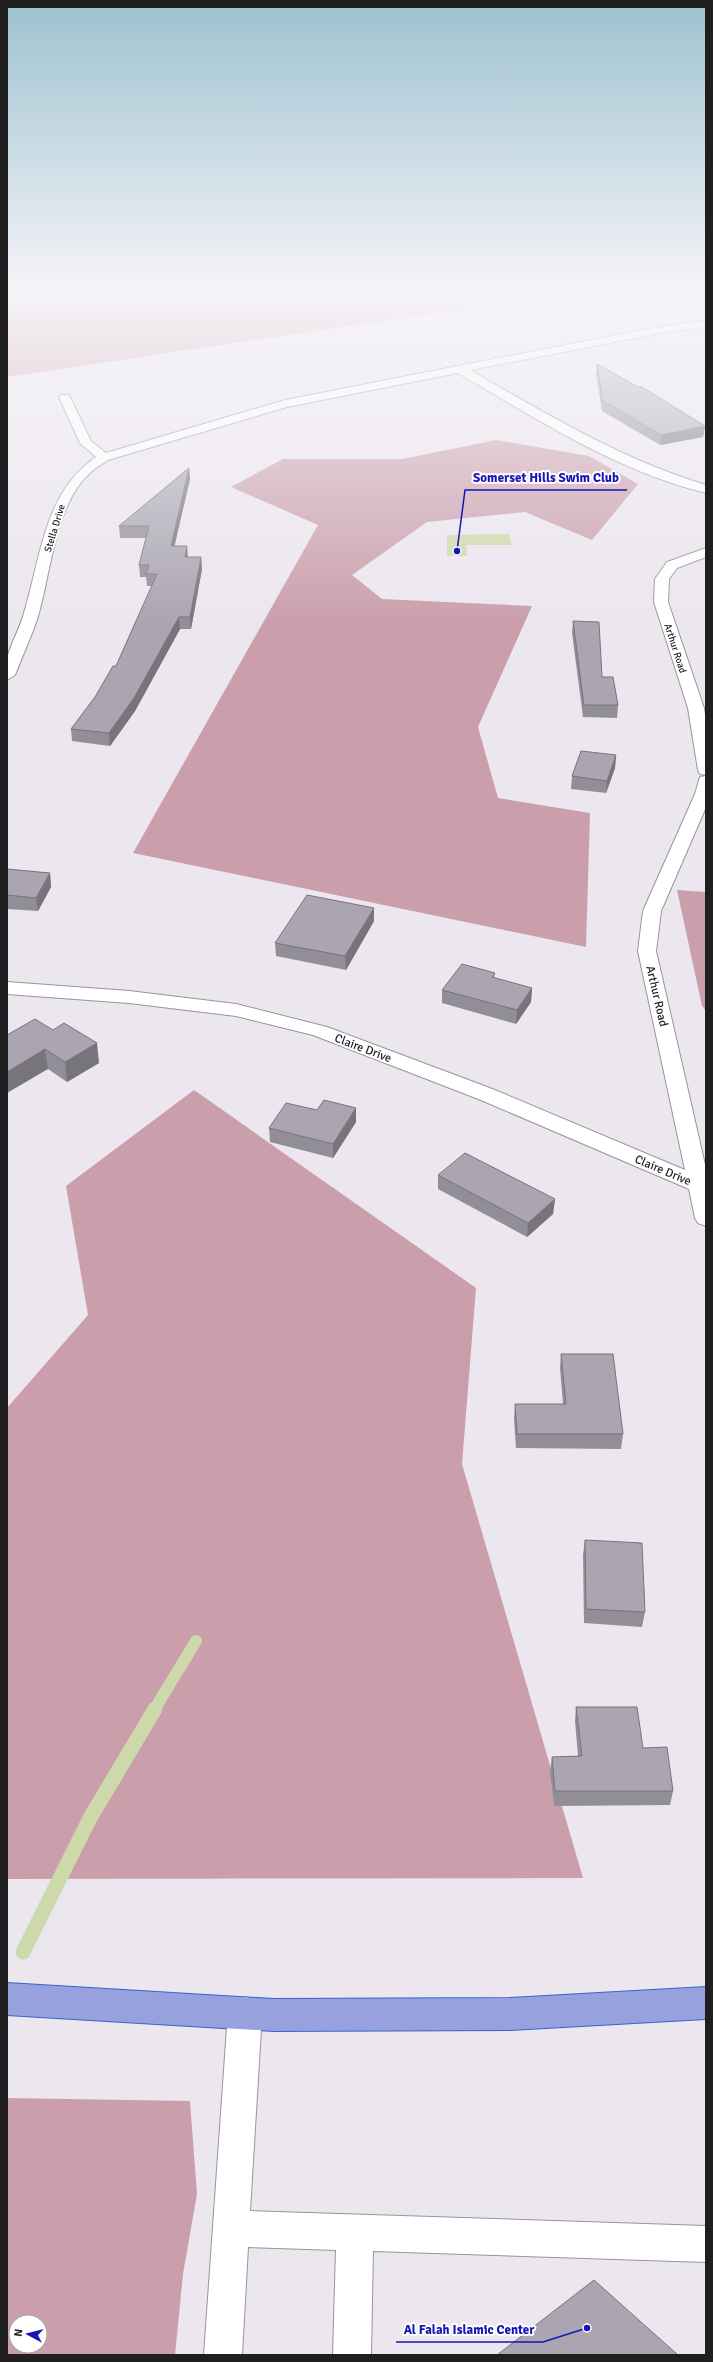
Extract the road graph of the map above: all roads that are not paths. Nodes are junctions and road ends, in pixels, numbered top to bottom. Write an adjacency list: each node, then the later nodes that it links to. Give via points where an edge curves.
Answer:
1 (68, 403): 4 (street, via 86,443)
2 (289, 403): 4 (street, Stella Drive)
3 (519, 403): 5 (street, via 636,465 678,482)
4 (104, 457): 7 (street, Stella Drive, via 81,474 63,499 31,615)
5 (706, 489)
6 (706, 552): 8 (street, Arthur Road, via 672,565 662,579 661,602 696,708)
7 (7, 675)
8 (706, 770)
9 (706, 781): 11 (street, Arthur Road, via 703,794 652,911 647,951)
10 (7, 988): 11 (street, Claire Drive, via 129,997 236,1010 320,1031 488,1095)
11 (699, 1185): 12 (street, Arthur Road)
12 (705, 1210)
13 (7, 1999): 15 (highway)
14 (706, 2003): 15 (highway, via 510,2014)
15 (245, 2013): 16 (street)
16 (232, 2228): 17 (street); 19 (street)
17 (355, 2232): 18 (street); 20 (street)
18 (706, 2244)
19 (223, 2355)
20 (352, 2355)

